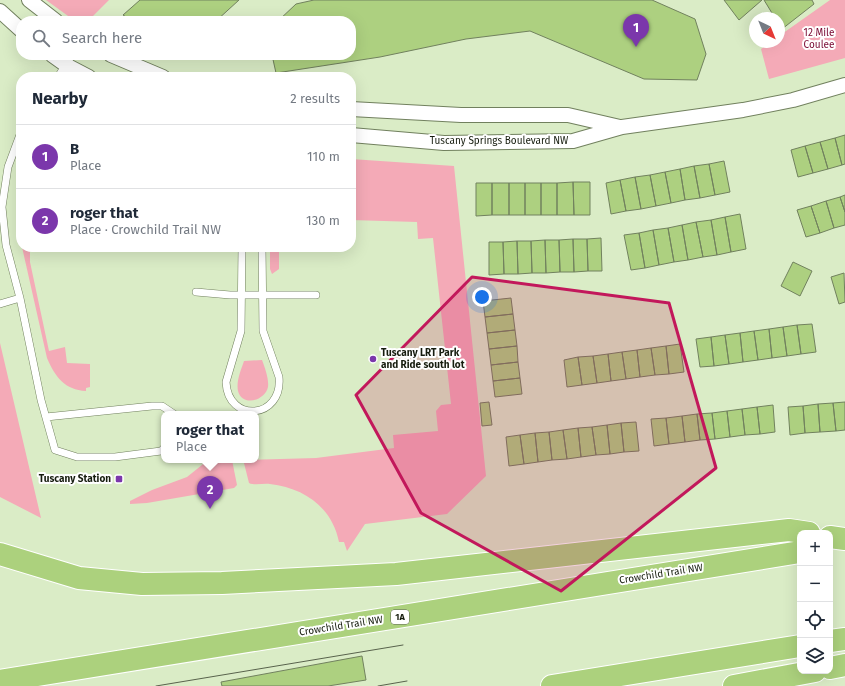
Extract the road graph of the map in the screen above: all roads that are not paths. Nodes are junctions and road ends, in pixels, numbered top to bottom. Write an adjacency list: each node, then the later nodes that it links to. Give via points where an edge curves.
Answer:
1 (29, 0): 3 (street)
2 (0, 11): 4 (street)
3 (50, 16)
4 (16, 25)
5 (69, 60): 7 (lane); 8 (street)
6 (123, 60): 9 (street)
7 (61, 72)
8 (83, 72)
9 (151, 72)
10 (845, 85): 12 (street, Tuscany Springs Boulevard NW, via 793,100 743,110)
11 (356, 109): 12 (street, Tuscany Springs Boulevard NW, via 461,115 568,115)
12 (622, 127): 13 (street, Tuscany Springs Boulevard NW, via 573,141 512,143 444,143)
13 (356, 135)
14 (16, 145): 21 (lane, via 8,167 2,208 6,245)
15 (242, 252): 18 (lane)
16 (262, 252): 19 (lane)
17 (196, 292): 18 (lane)
18 (242, 294): 19 (lane); 19 (lane, via 240,331 226,382 230,398 248,411 256,411 270,405 280,385 262,331)
19 (262, 295): 20 (lane)
20 (316, 296)
21 (20, 298): 22 (lane); 24 (lane)
22 (0, 304)
23 (170, 411): 24 (lane, via 162,406 152,406)
24 (46, 417): 25 (lane, via 55,450 77,458 115,457)
25 (161, 451)
26 (797, 531): 32 (highway, via 789,530 396,574 222,583 142,584 79,578)
27 (833, 537): 28 (highway)
28 (845, 539)
29 (845, 544): 30 (highway)
30 (833, 546)
31 (797, 552): 39 (highway, Crowchild Trail NW / 1A)
32 (0, 554)
33 (845, 639): 34 (highway)
34 (833, 641)
35 (797, 646): 40 (highway)
36 (845, 665): 37 (highway)
37 (833, 667)
38 (798, 674): 41 (highway)
39 (0, 681)
40 (552, 686)
41 (734, 686)

